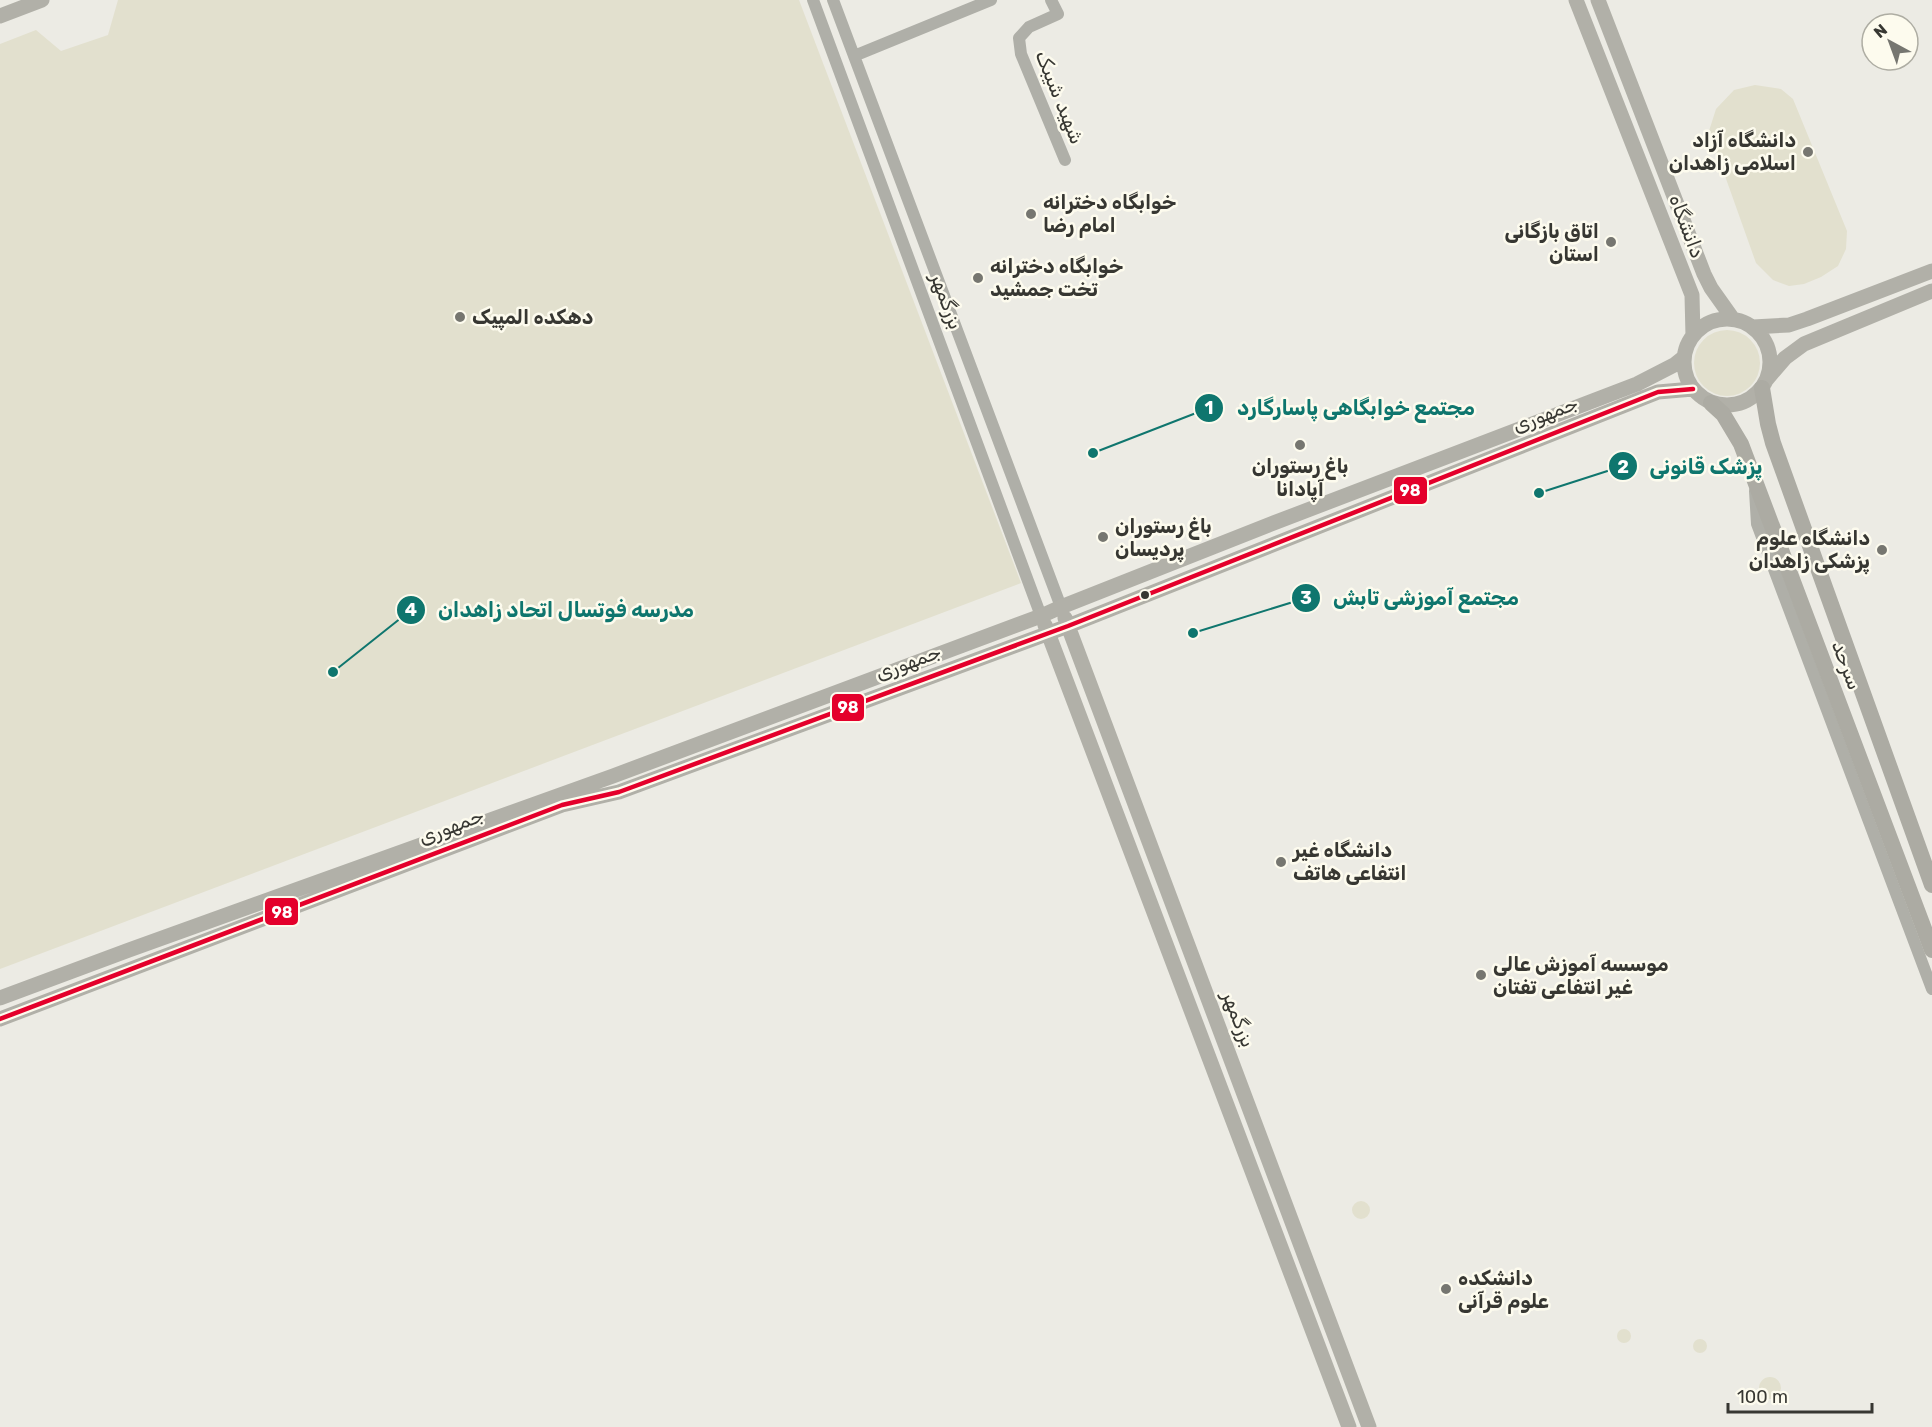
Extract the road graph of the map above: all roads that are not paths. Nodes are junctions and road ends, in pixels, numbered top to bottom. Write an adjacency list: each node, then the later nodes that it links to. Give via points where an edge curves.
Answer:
1 (42, 0): 8 (main road)
2 (813, 0): 10 (street, بزرگمهر)
3 (833, 0): 9 (street, بزرگمهر)
4 (991, 0): 9 (street)
5 (1051, 0): 11 (street, شهید شیبک, via 1058,14 1029,27 1019,38 1021,54)
6 (1576, 0): 18 (main road, دانشگاه, via 1692,295)
7 (1598, 0): 16 (main road, دانشگاه, via 1704,274)
8 (0, 16)
9 (856, 61): 10 (street); 13 (street, بزرگمهر)
10 (840, 73): 15 (street, بزرگمهر)
11 (1065, 160)
12 (1932, 271): 17 (main road, via 1807,319)
13 (940, 285): 15 (street); 26 (street, بزرگمهر)
14 (1932, 291): 20 (main road, via 1804,344 1785,358)
15 (921, 292): 27 (street, بزرگمهر)
16 (1733, 319): 17 (main road); 18 (main road, via 1710,322)
17 (1754, 327): 20 (main road, via 1762,335 1770,356)
18 (1693, 336): 19 (main road)
19 (1684, 357): 21 (main road, via 1687,379); 24 (main road, جمهوری, via 1637,384)
20 (1765, 383): 22 (main road, via 1744,402); 34 (highway, سرحد, via 1773,443)
21 (1693, 389): 22 (main road); 25 (main road, جمهوری, via 1658,392)
22 (1711, 403): 23 (highway, سرحد, via 1732,427)
23 (1754, 481): 36 (highway, سرحد); 38 (street, via 1756,524)
24 (1271, 524): 25 (main road); 26 (main road, جمهوری)
25 (1276, 542): 28 (main road, جمهوری)
26 (1061, 607): 27 (main road, جمهوری); 28 (main road, بزرگمهر)
27 (1041, 616): 29 (main road, بزرگمهر); 30 (main road, جمهوری)
28 (1068, 626): 29 (main road, جمهوری); 32 (main road, بزرگمهر)
29 (1047, 633): 31 (main road, جمهوری); 33 (main road, بزرگمهر)
30 (613, 776): 31 (main road); 35 (main road, جمهوری)
31 (619, 792): 37 (main road, جمهوری, via 562,806)
32 (1145, 828): 33 (main road); 42 (main road, بزرگمهر)
33 (1125, 836): 41 (main road, بزرگمهر)
34 (1932, 885)
35 (129, 950): 37 (main road); 39 (main road, جمهوری)
36 (1932, 950)
37 (136, 969): 40 (main road, جمهوری)
38 (1932, 989)
39 (0, 998)
40 (0, 1019)
41 (1349, 1427)
42 (1370, 1427)

